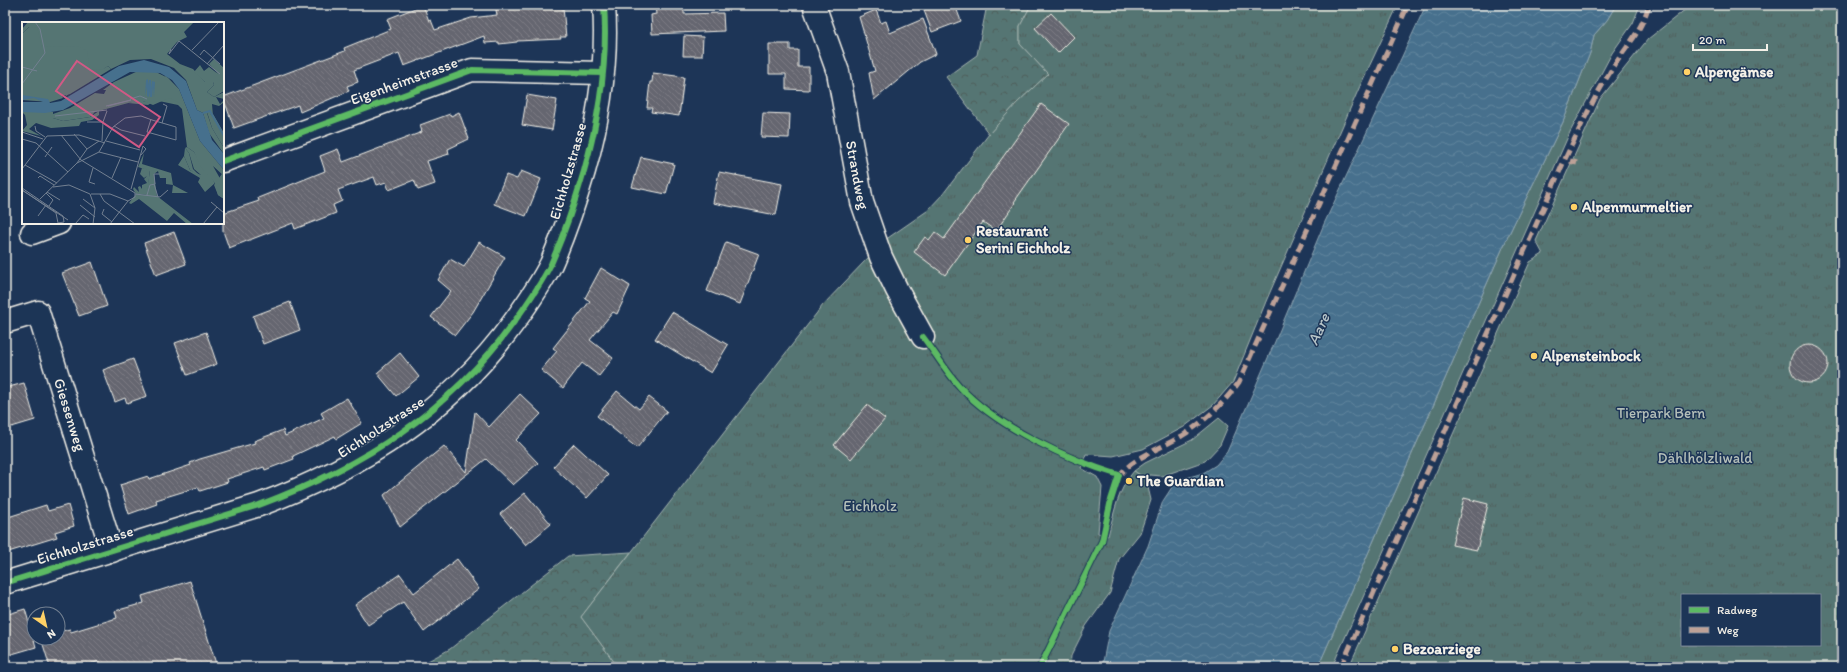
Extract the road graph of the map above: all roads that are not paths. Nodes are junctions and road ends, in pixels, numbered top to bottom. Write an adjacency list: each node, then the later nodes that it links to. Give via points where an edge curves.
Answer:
1 (604, 5): 3 (street, Eichholzstrasse)
2 (814, 5): 8 (street, Strandweg, via 838,72 862,202 881,257)
3 (602, 73): 4 (street, Eigenheimstrasse, via 472,70); 9 (street, Eichholzstrasse, via 591,146 579,189 550,265 527,303 472,373 423,418 375,450 329,475 258,505)
4 (224, 161)
5 (56, 224): 6 (street)
6 (32, 233)
7 (5, 322): 9 (street, Giessenweg, via 38,312)
8 (923, 337)
9 (112, 550): 10 (street, Eichholzstrasse)
10 (5, 583)

